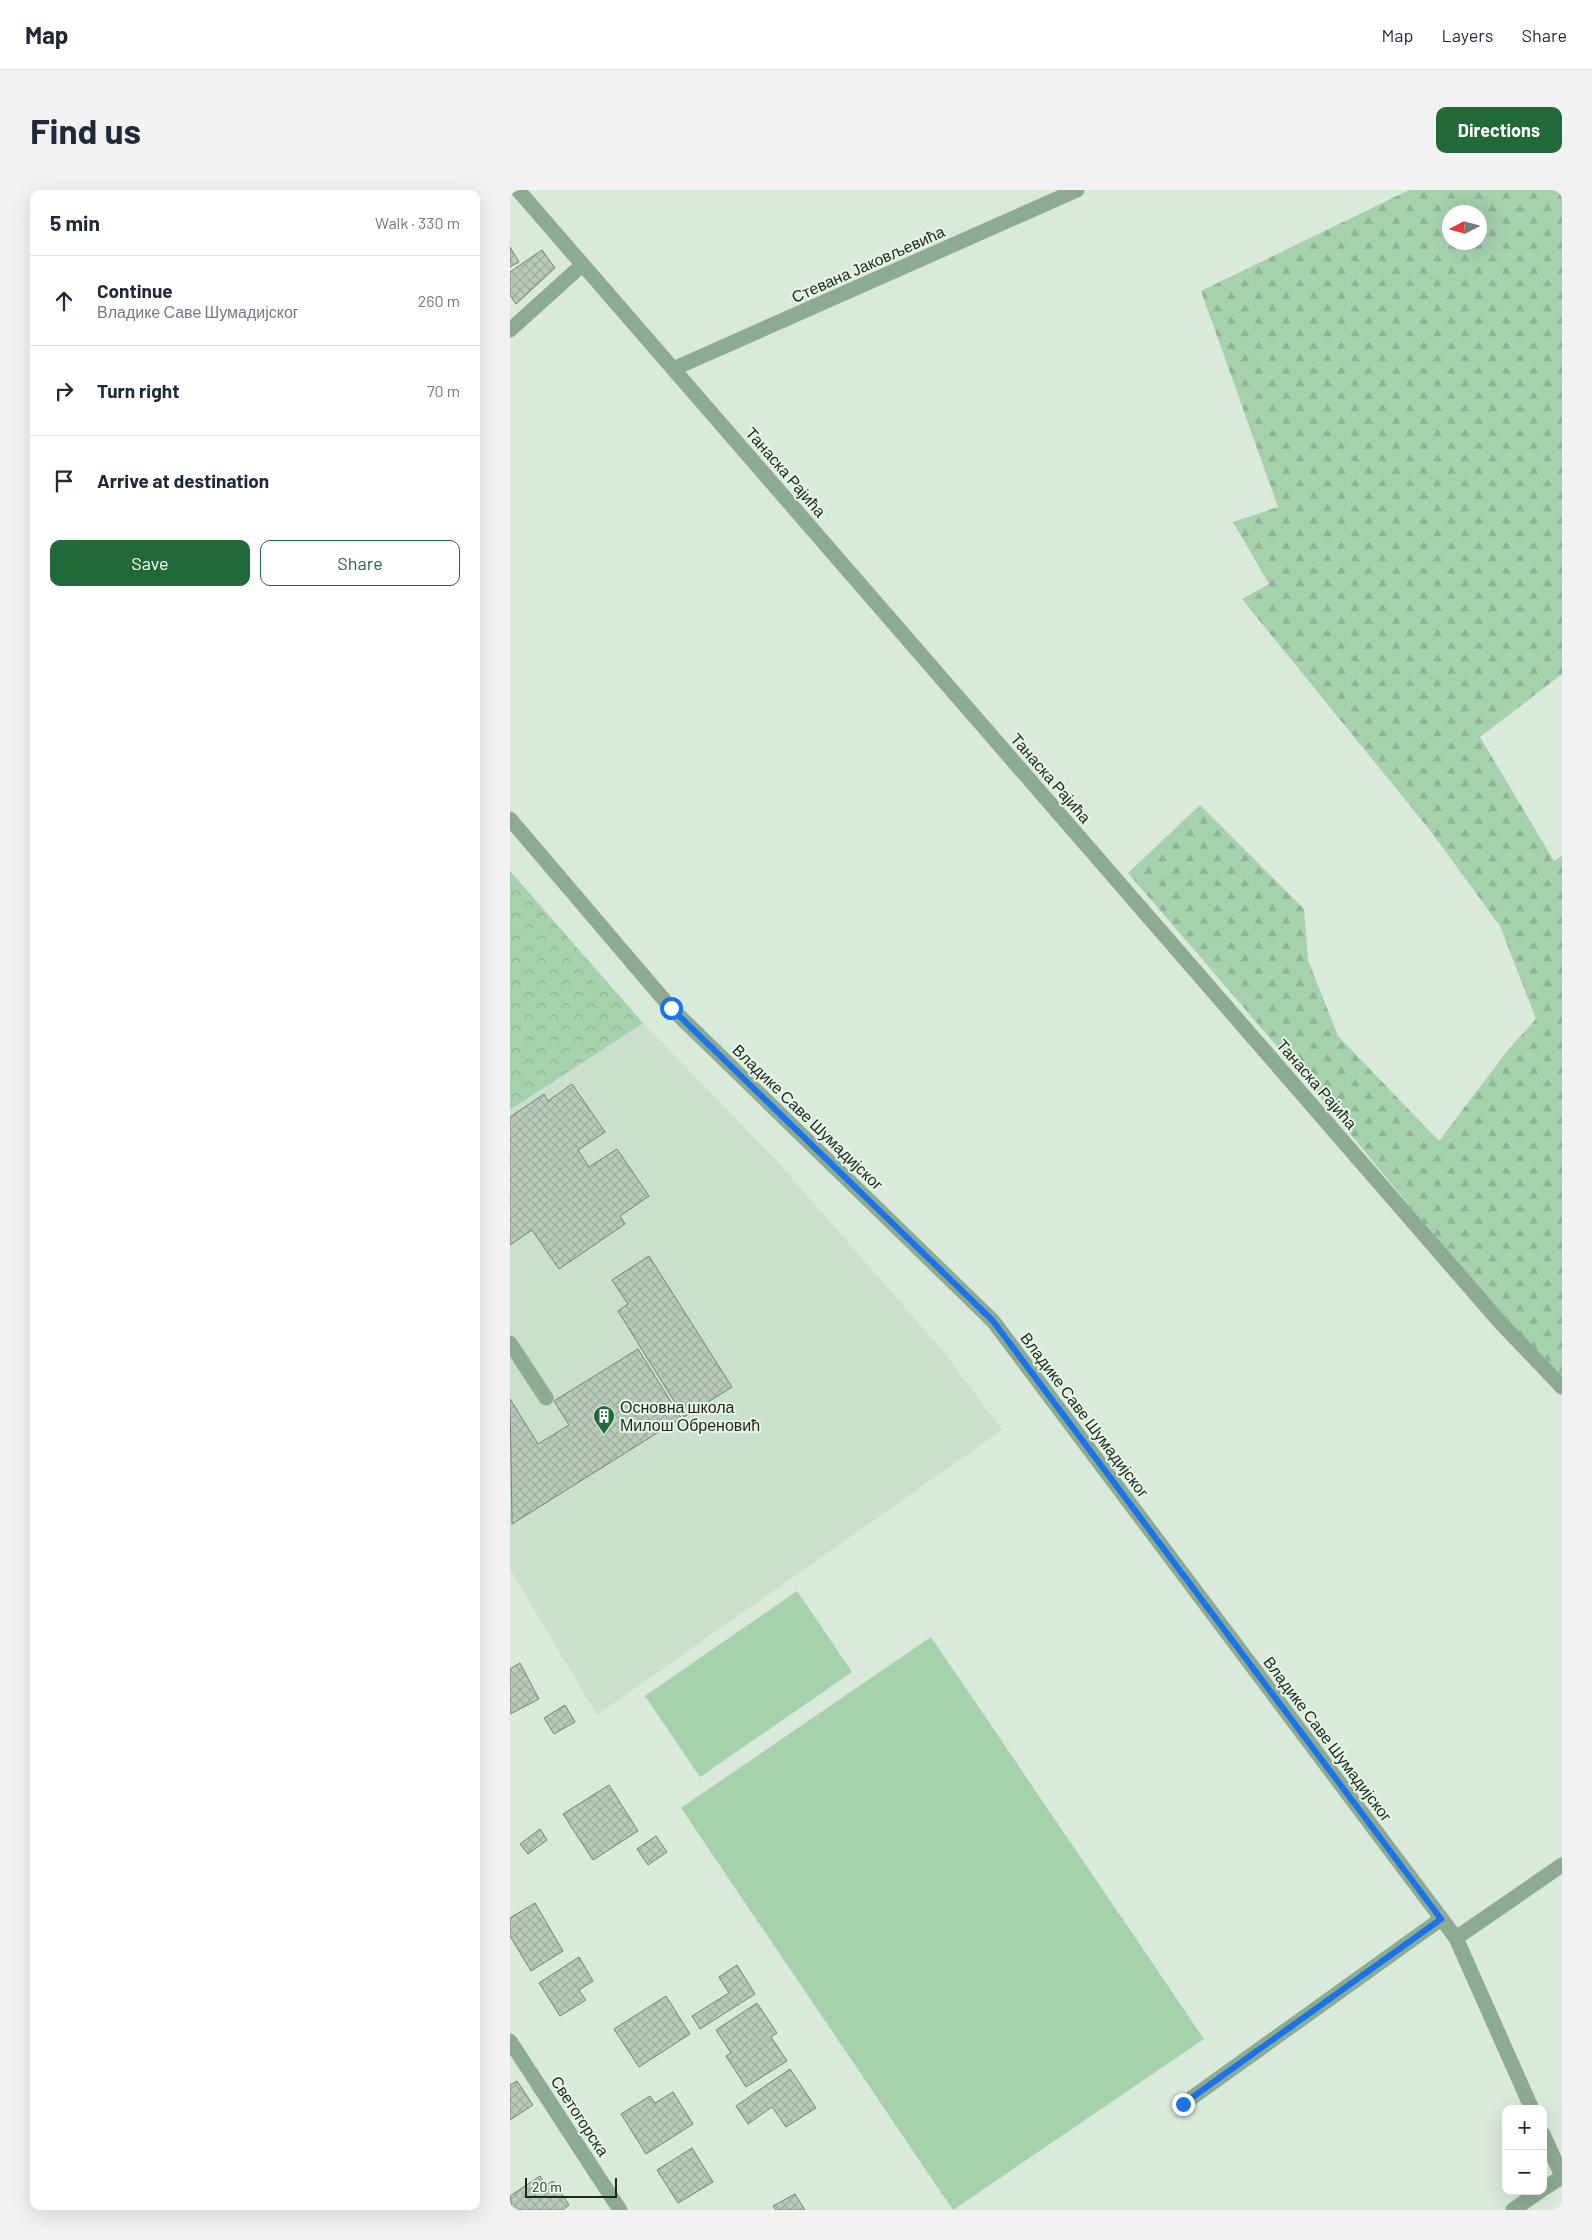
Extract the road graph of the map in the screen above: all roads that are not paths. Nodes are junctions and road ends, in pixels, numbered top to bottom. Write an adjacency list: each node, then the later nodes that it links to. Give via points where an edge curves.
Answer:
1 (518, 190): 3 (street, Танаска Рајића)
2 (1077, 190): 5 (street, Стевана Јаковљевића)
3 (582, 266): 4 (street); 5 (street, Танаска Рајића)
4 (510, 330)
5 (673, 369): 8 (street, Танаска Рајића, via 1499,1321)
6 (510, 819): 11 (street, Владике Саве Шумадијског, via 671,1008 993,1321)
7 (510, 1343): 9 (street)
8 (1562, 1386)
9 (546, 1398)
10 (1562, 1865): 12 (street)
11 (1441, 1919): 12 (street, Владике Саве Шумадијског); 14 (street)
12 (1456, 1938): 15 (street, Владике Саве Шумадијског)
13 (510, 2041): 20 (street, Светогорска)
14 (1183, 2104)
15 (1530, 2105)
16 (1547, 2143): 17 (street)
17 (1562, 2176): 18 (street)
18 (1547, 2186)
19 (1535, 2195): 21 (street)
20 (620, 2210)
21 (1513, 2210)

